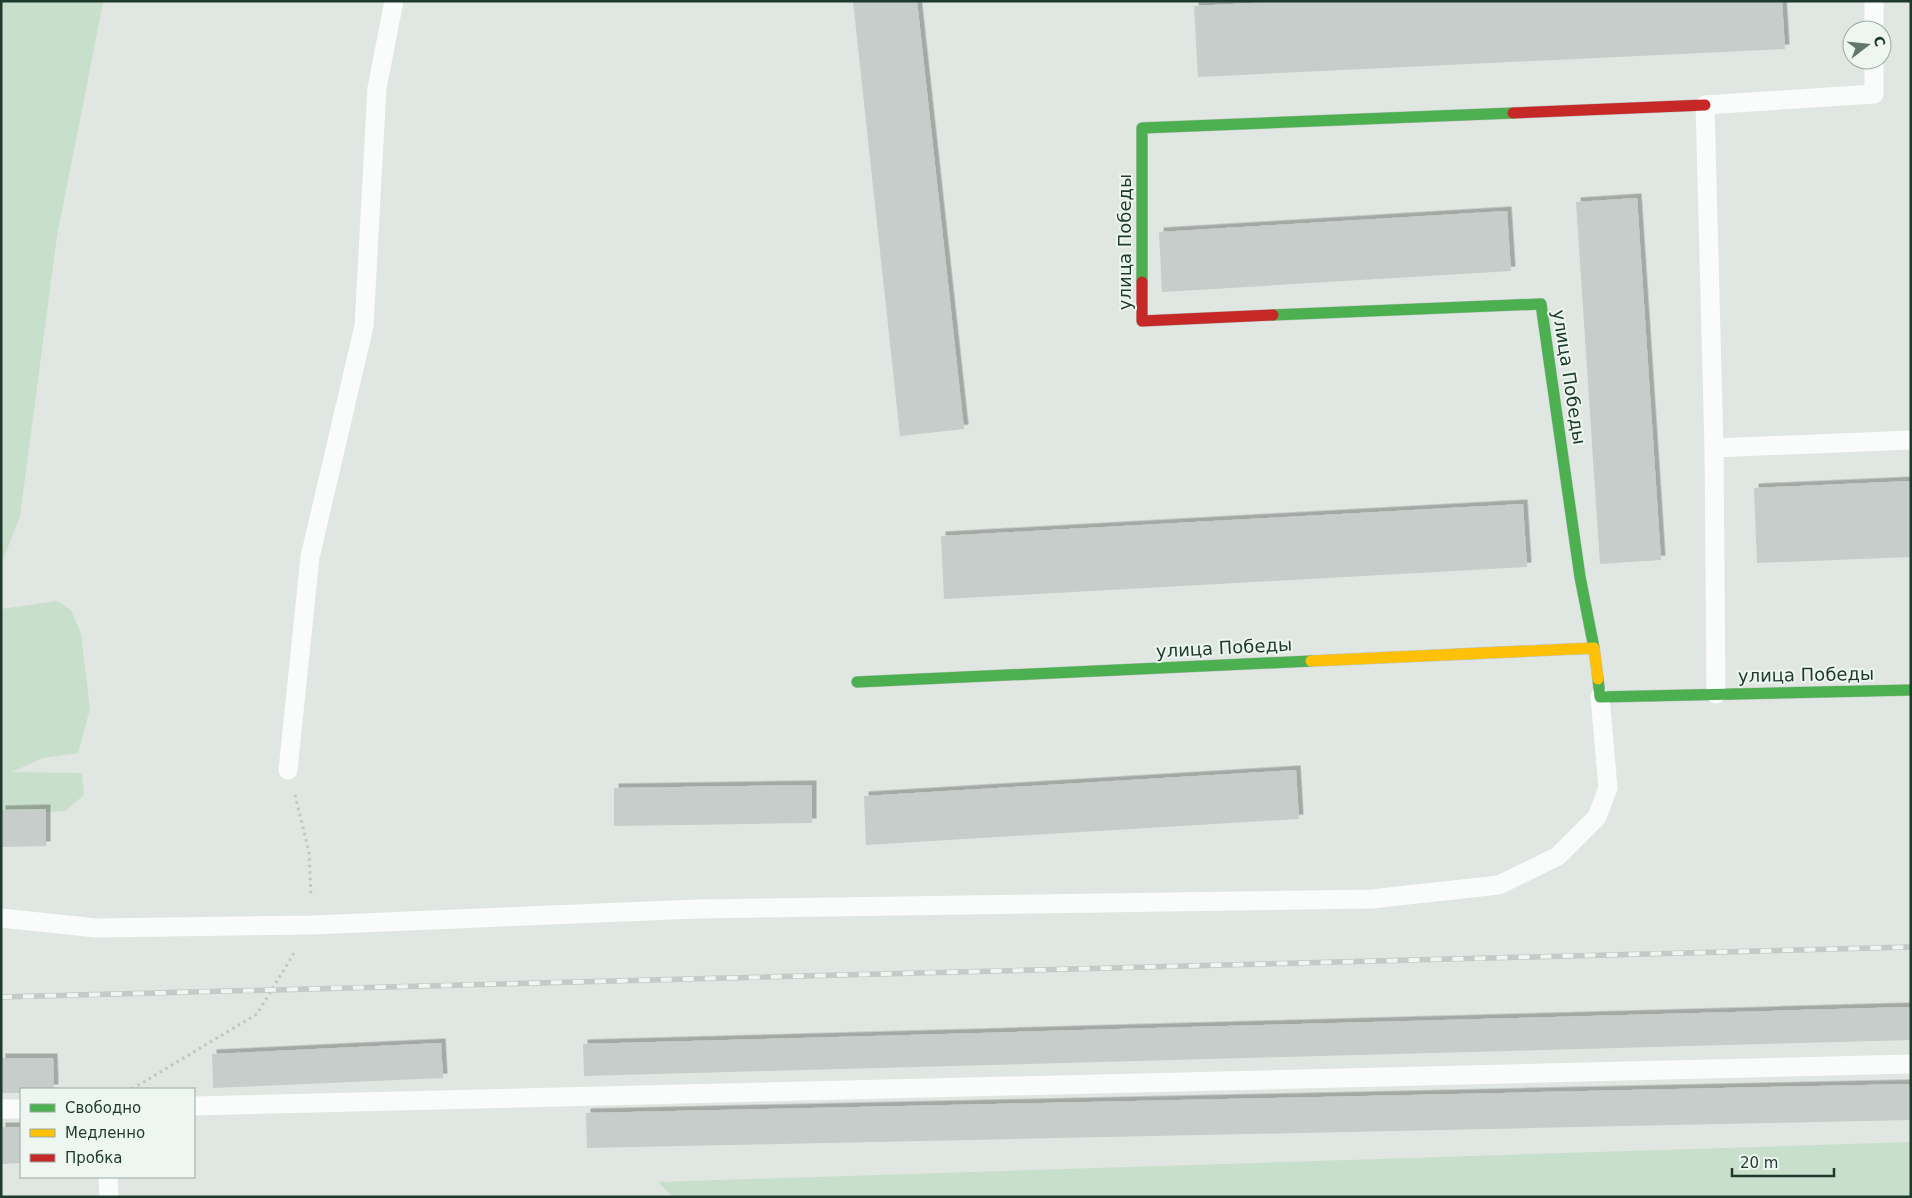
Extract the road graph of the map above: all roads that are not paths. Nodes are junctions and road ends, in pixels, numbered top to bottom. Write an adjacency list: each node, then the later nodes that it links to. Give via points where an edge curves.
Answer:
1 (394, 1): 13 (lane, via 377,88 364,326 310,557)
2 (1874, 1): 3 (lane)
3 (1874, 20)
4 (1874, 70): 5 (lane, via 1874,94)
5 (1705, 105): 7 (lane); 8 (street, улица Победы, via 1142,128 1142,321 1541,304)
6 (1911, 440): 7 (lane)
7 (1714, 448): 11 (lane)
8 (1594, 648): 9 (street, улица Победы); 12 (street, улица Победы)
9 (857, 682)
10 (1911, 690): 11 (street, улица Победы)
11 (1716, 694): 12 (street, улица Победы)
12 (1600, 697): 14 (lane, via 1608,788 1596,817 1558,856 1499,885 1371,899 697,909 312,925 96,928)
13 (288, 770)
14 (1, 918)
15 (1911, 1064): 16 (lane)
16 (195, 1106)
17 (1, 1109): 18 (lane)
18 (20, 1109)
19 (108, 1178): 20 (lane)
20 (109, 1197)

